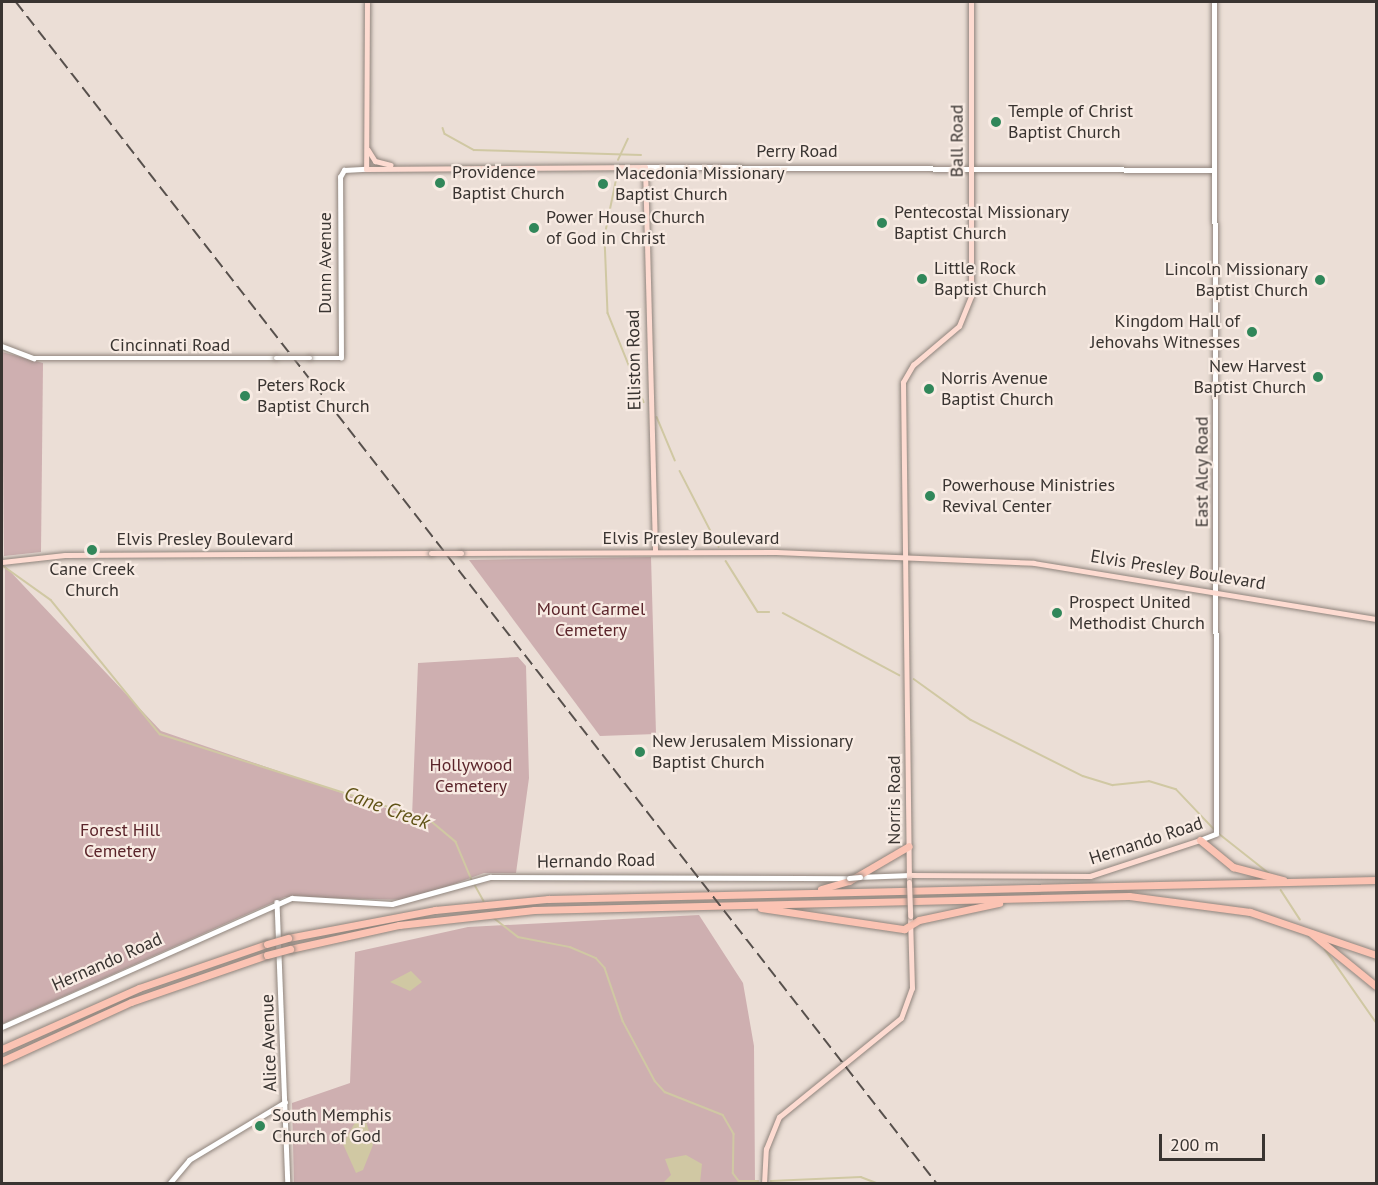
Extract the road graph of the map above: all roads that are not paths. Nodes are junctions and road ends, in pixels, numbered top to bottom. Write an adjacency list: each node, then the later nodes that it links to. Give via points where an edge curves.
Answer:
1 (367, 2): 4 (main road)
2 (972, 2): 8 (main road, Ball Road)
3 (1214, 2): 10 (street, East Alcy Road)
4 (366, 146): 6 (main road, via 381,164); 7 (main road)
5 (645, 167): 6 (main road, Perry Road); 8 (street, Perry Road); 14 (main road, Elliston Road)
6 (405, 168): 7 (main road, Perry Road)
7 (366, 169): 9 (street, Perry Road)
8 (972, 169): 10 (street, Perry Road); 13 (main road, Ball Road, via 968,308 947,340)
9 (344, 170): 12 (street, Dunn Avenue, via 340,177)
10 (1214, 170): 17 (street, East Alcy Road)
11 (2, 346): 12 (street, Cincinnati Road, bridge, via 34,358)
12 (341, 358)
13 (913, 365): 15 (main road, Norris Road, via 903,382)
14 (655, 552): 15 (main road, Elvis Presley Boulevard); 16 (main road, Elvis Presley Boulevard, bridge, via 65,555)
15 (906, 555): 17 (main road, Elvis Presley Boulevard, via 1034,562); 21 (main road, Norris Road)
16 (4, 562)
17 (1217, 590): 18 (main road, Elvis Presley Boulevard); 19 (street, East Alcy Road)
18 (1377, 619)
19 (1216, 834): 20 (street, Hernando Road)
20 (1200, 840): 22 (main road, Hernando Road, via 1090,876); 24 (highway, via 1240,870)
21 (909, 846): 22 (main road, Norris Road); 25 (highway, via 842,884)
22 (909, 878): 27 (street, Hernando Road, bridge, via 480,878 392,904 292,898); 29 (main road, Norris Road, bridge)
23 (1377, 880): 24 (highway)
24 (1297, 882): 25 (highway)
25 (805, 893): 34 (highway, bridge, via 497,903 288,938 139,988)
26 (1019, 899): 28 (highway); 29 (highway); 30 (highway, via 1200,902)
27 (277, 902): 33 (street, Hernando Road); 36 (street, Alice Avenue)
28 (741, 905): 29 (highway, via 904,929); 35 (highway, bridge, via 481,914 290,949 142,998)
29 (910, 926): 39 (main road, Norris Road, via 912,988 901,1018 779,1117 770,1130)
30 (1300, 927): 31 (highway); 32 (highway, via 1340,952)
31 (1377, 955)
32 (1377, 986)
33 (2, 1027)
34 (2, 1049)
35 (2, 1061)
36 (285, 1102): 37 (street, via 189,1160); 38 (street, Alice Avenue)
37 (169, 1184)
38 (288, 1184)
39 (764, 1184)

